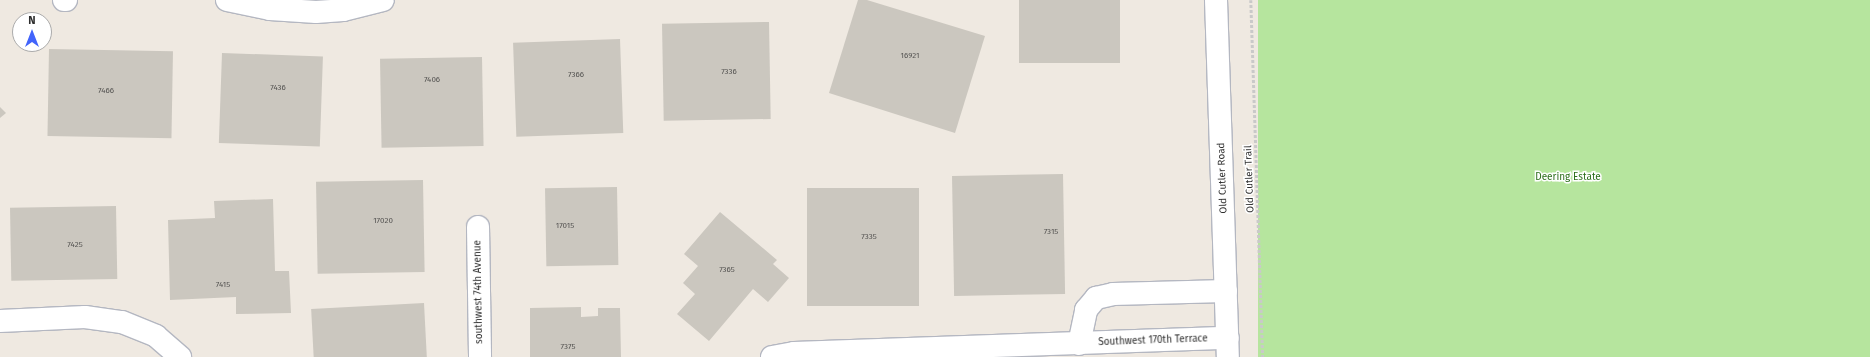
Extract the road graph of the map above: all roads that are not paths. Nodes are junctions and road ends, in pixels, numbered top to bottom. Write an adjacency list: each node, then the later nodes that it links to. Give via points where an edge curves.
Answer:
1 (227, 0): 2 (street, via 270,9 316,12 343,10)
2 (383, 0)
3 (1216, 0): 5 (street, Old Cutler Road)
4 (478, 227): 10 (street, southwest 74th Avenue)
5 (1226, 291): 7 (street, via 1113,294 1096,298 1086,310); 8 (street, Old Cutler Road)
6 (0, 320): 9 (street, via 85,317 117,320 156,336)
7 (1078, 344): 8 (street, Southwest 170th Terrace); 11 (street, Southwest 170th Terrace, via 794,353)
8 (1228, 347)
9 (180, 357)
10 (480, 357)
11 (772, 357)

